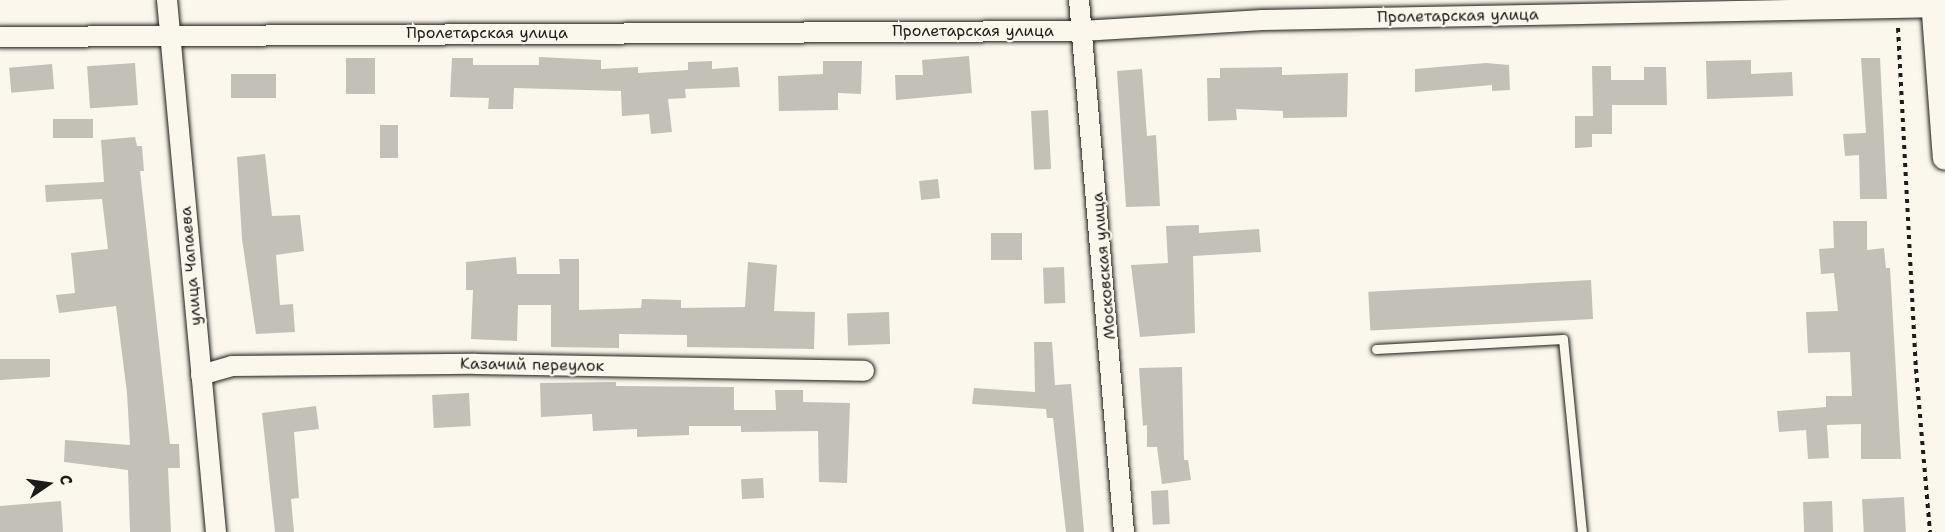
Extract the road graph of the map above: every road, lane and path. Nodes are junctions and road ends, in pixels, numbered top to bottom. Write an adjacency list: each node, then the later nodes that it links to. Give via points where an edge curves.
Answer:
1 (167, 0): 6 (street, улица Чапаева)
2 (1079, 0): 5 (street, Московская улица)
3 (1937, 5): 4 (street, Пролетарская улица); 8 (street)
4 (1898, 9): 5 (street, Пролетарская улица, via 1263,20); 15 (path, via 1916,369)
5 (1082, 31): 6 (street, Пролетарская улица); 13 (street, Московская улица)
6 (170, 34): 7 (street, Пролетарская улица); 11 (street, улица Чапаева)
7 (0, 37)
8 (1945, 158)
9 (1376, 349): 14 (lane, via 1563,339)
10 (864, 371): 11 (street, Казачий переулок, via 476,364 232,366)
11 (201, 375): 12 (street, улица Чапаева)
12 (216, 532)
13 (1124, 532)
14 (1582, 532)
15 (1930, 532)

